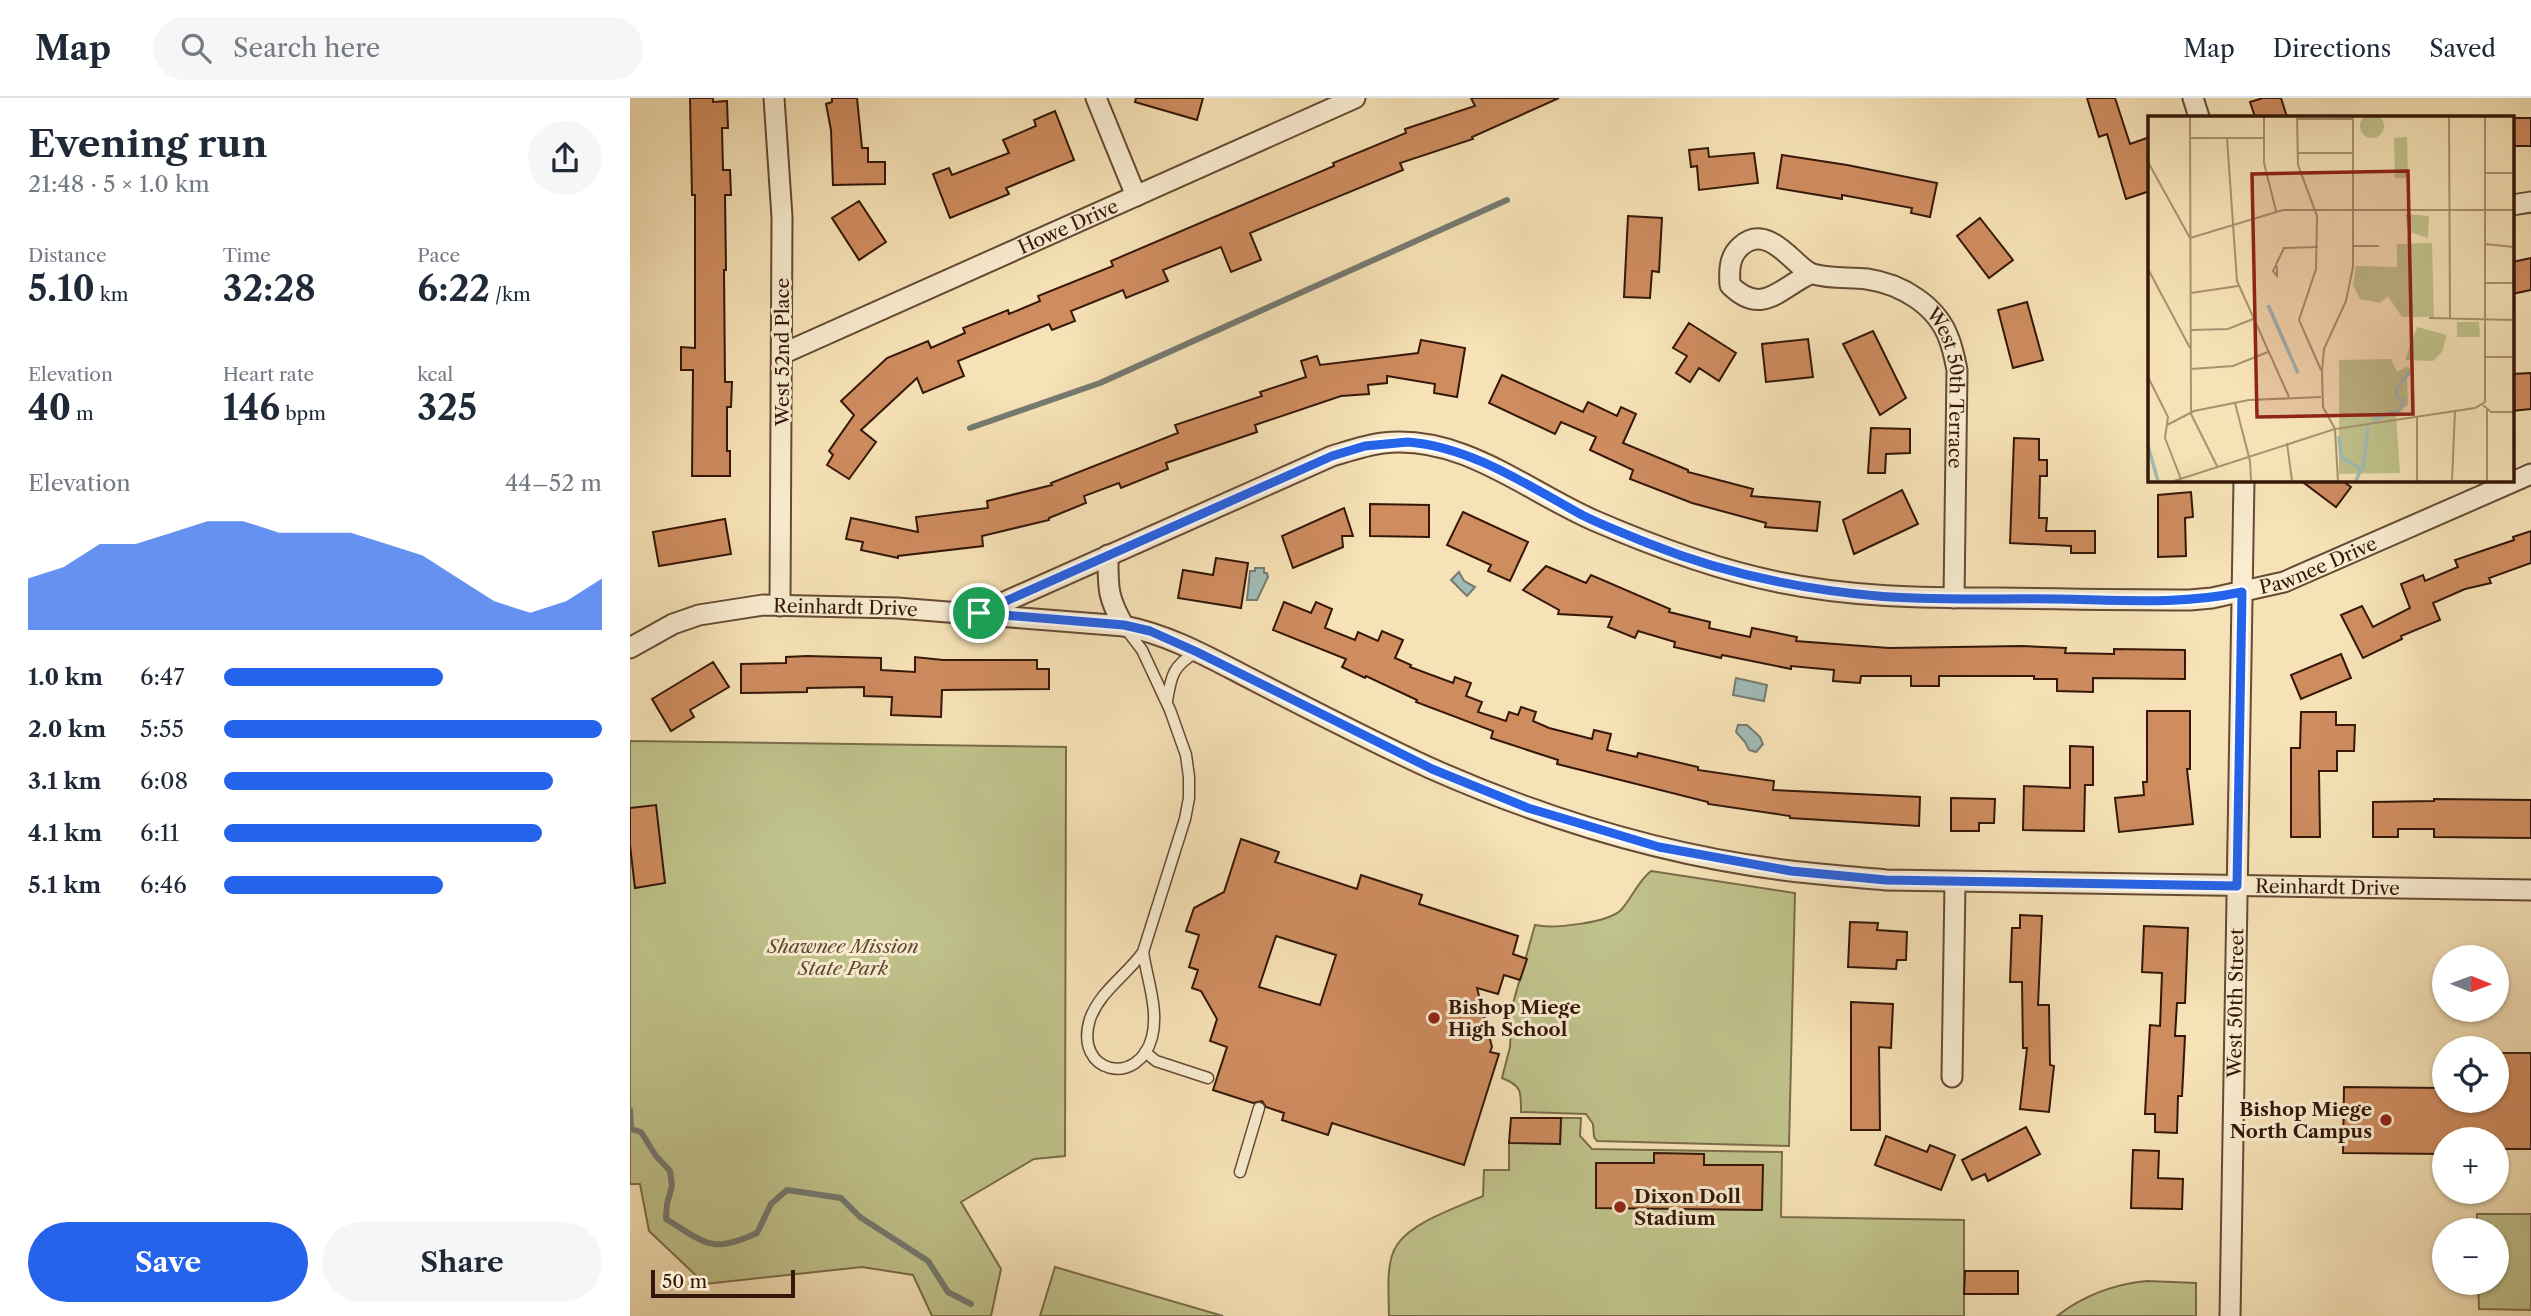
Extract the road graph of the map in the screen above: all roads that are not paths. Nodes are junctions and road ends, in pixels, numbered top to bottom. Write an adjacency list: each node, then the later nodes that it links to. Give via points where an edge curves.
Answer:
1 (774, 98): 8 (street, West 52nd Place, via 782,217)
2 (1097, 98): 6 (street)
3 (1355, 98): 6 (street, Howe Drive)
4 (2193, 98): 5 (street)
5 (2199, 116)
6 (1136, 196): 8 (street, Howe Drive)
7 (1810, 274): 13 (street, West 50th Terrace, via 1867,279 1895,287 1916,297 1936,315 1949,337 1957,370)
8 (782, 354): 14 (street, West 52nd Place)
9 (2531, 474): 12 (street, Pawnee Drive, via 2284,582)
10 (2244, 481): 12 (street, West 50th Street)
11 (1108, 555): 13 (street, Pawnee Drive, via 1332,456 1365,446 1408,442 1453,450 1587,517 1711,565 1822,590); 15 (street, Pawnee Drive); 16 (street, via 1112,606)
12 (2242, 592): 13 (street, Pawnee Drive, via 2190,600); 21 (street, West 50th Street)
13 (1954, 598)
14 (780, 606): 15 (street, Reinhardt Drive); 17 (street, Reinhardt Drive, via 699,615)
15 (979, 613): 16 (street, Reinhardt Drive)
16 (1124, 625): 18 (street, Reinhardt Drive); 19 (lane, via 1142,650)
17 (630, 648)
18 (1197, 652): 19 (lane, via 1182,660 1171,677); 20 (street, Reinhardt Drive, via 1432,769 1587,827 1659,847 1791,871)
19 (1166, 702): 23 (lane, via 1186,755 1189,798)
20 (1955, 883): 21 (street, Reinhardt Drive); 25 (street)
21 (2237, 886): 22 (street, Reinhardt Drive); 29 (street, West 50th Street)
22 (2531, 890)
23 (1143, 952): 24 (lane, via 1153,1019); 24 (lane, via 1099,1002 1087,1037 1090,1054 1112,1070 1124,1068)
24 (1145, 1052): 26 (lane, via 1156,1061)
25 (1952, 1077)
26 (1208, 1078)
27 (1259, 1108): 28 (lane)
28 (1240, 1172)
29 (2230, 1316)

